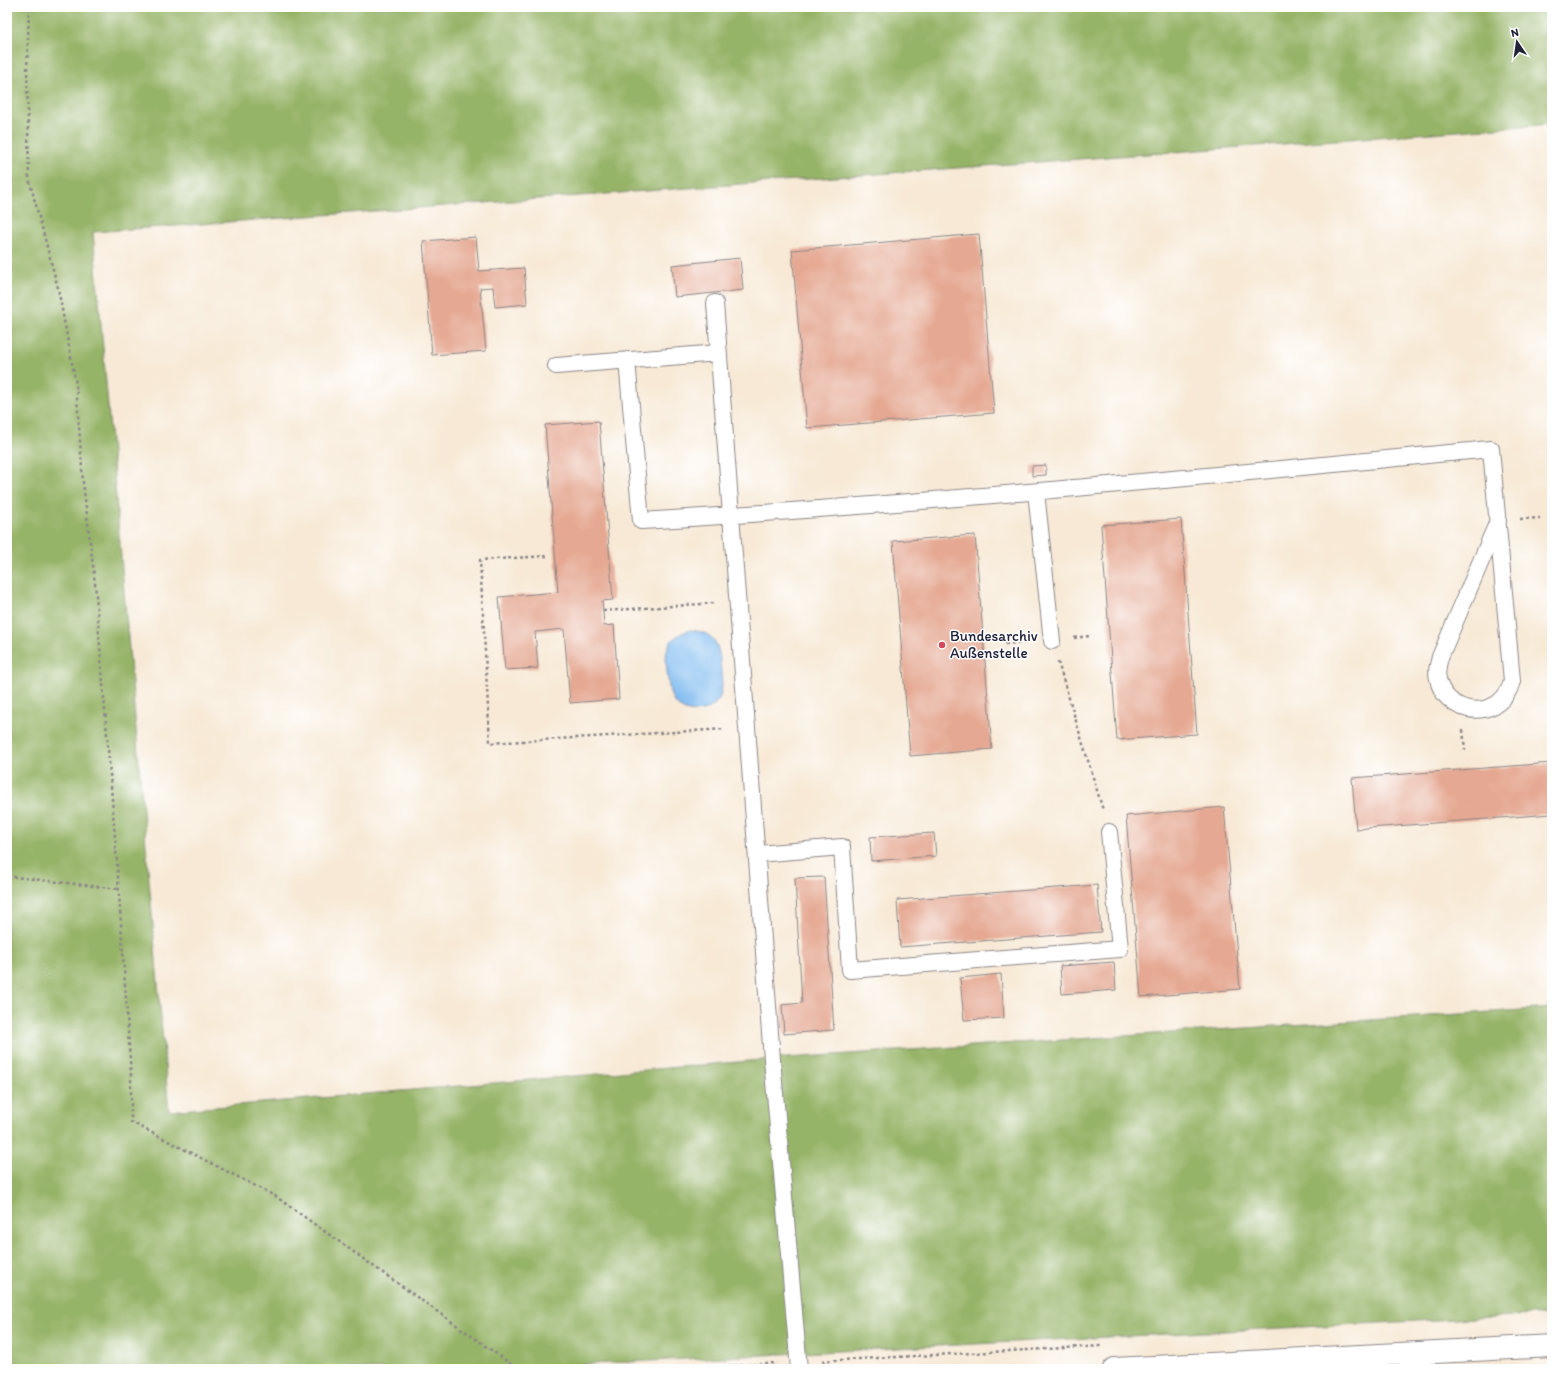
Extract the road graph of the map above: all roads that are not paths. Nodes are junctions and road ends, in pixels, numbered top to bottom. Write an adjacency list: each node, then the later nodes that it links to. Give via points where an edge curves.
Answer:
1 (715, 303): 2 (lane)
2 (719, 353): 3 (lane); 6 (lane)
3 (627, 360): 4 (lane); 6 (lane, via 641,521)
4 (556, 366)
5 (1036, 492): 6 (lane); 7 (lane, via 1491,449); 8 (lane)
6 (731, 516): 10 (lane)
7 (1498, 521): 7 (lane, via 1512,682 1498,703 1489,708 1470,710 1460,707 1446,696 1441,689 1437,668)
8 (1052, 641)
9 (1109, 832): 10 (lane, via 1120,949 850,970 842,847)
10 (757, 854): 12 (lane)
11 (1552, 1346): 13 (main road)
12 (799, 1365)
13 (1114, 1369)

